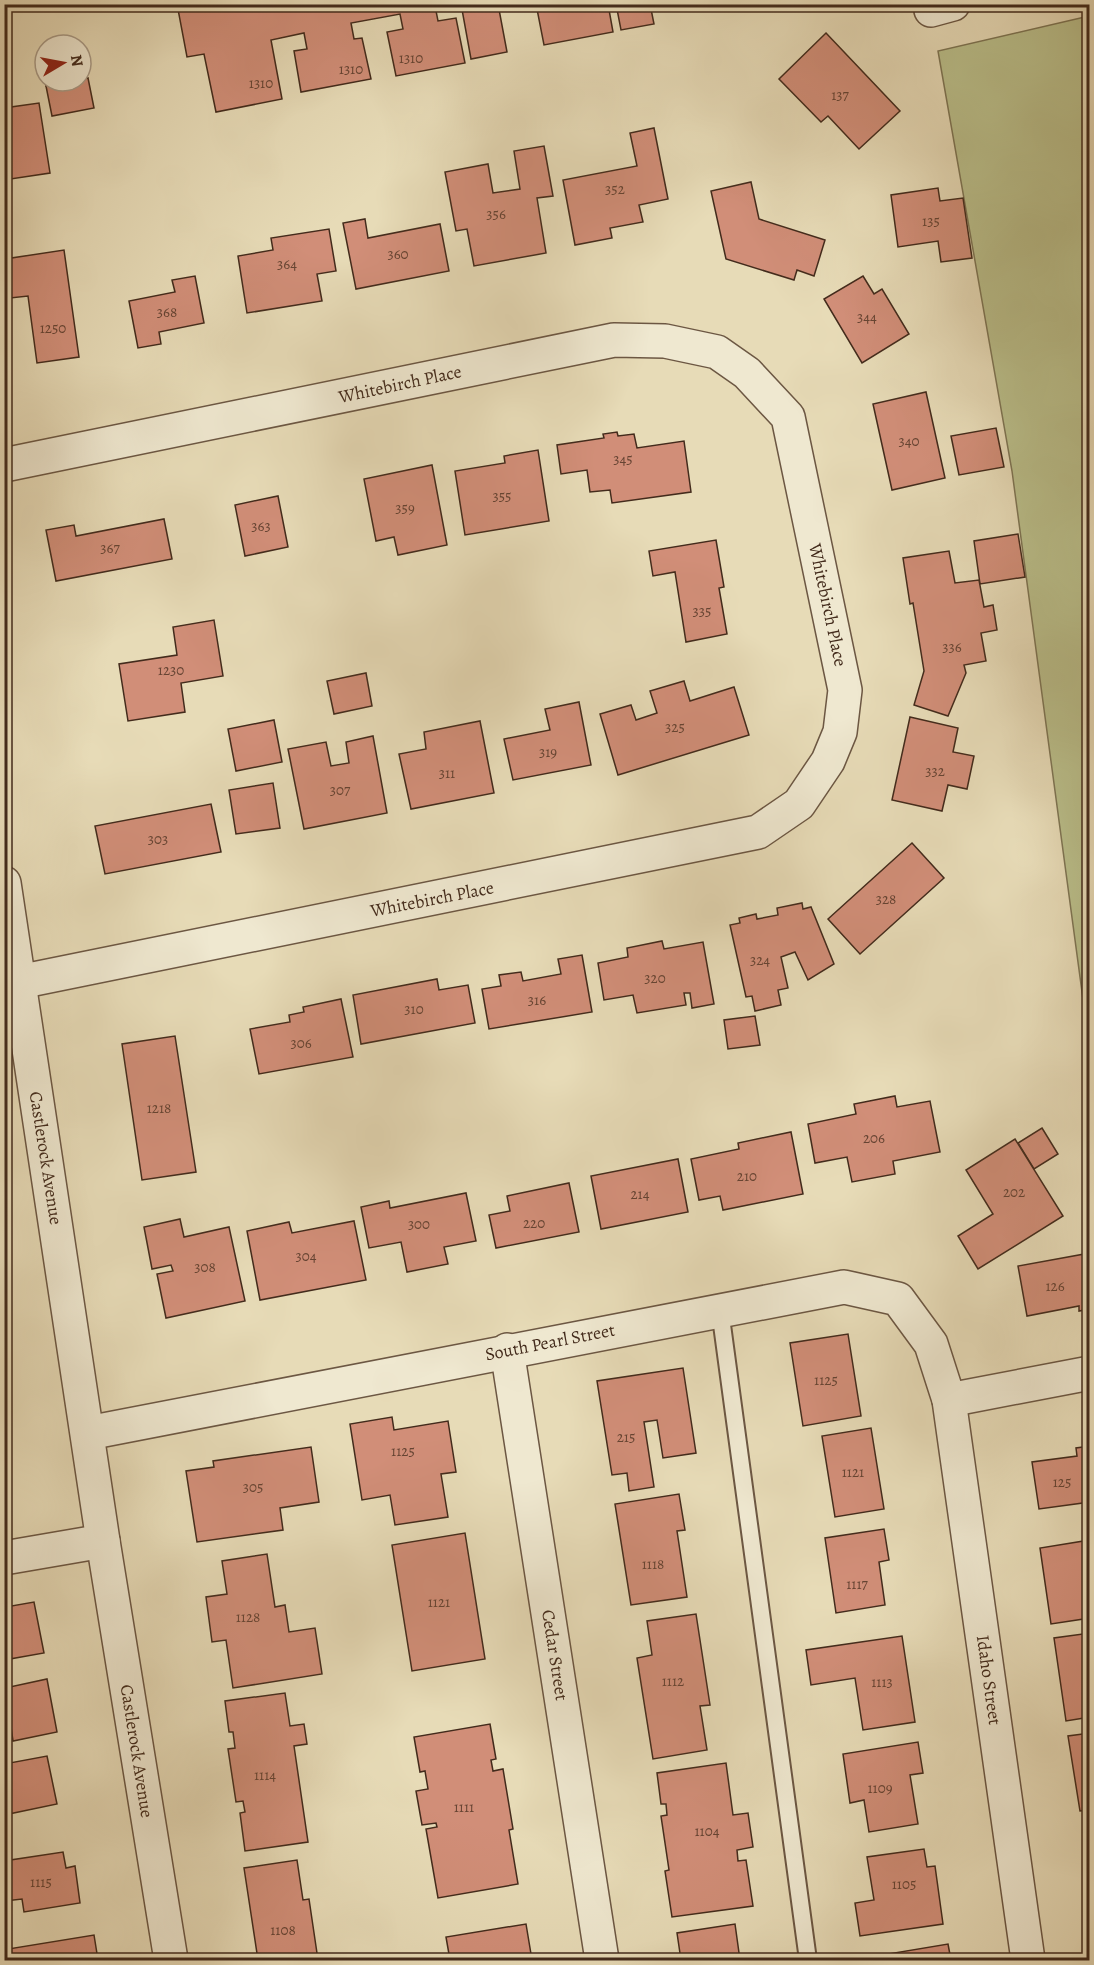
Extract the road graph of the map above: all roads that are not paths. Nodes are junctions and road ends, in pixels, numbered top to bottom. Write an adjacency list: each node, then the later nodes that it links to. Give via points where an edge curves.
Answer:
1 (4, 465): 3 (street, Whitebirch Place, via 614,340 665,341 717,352 747,373 788,417 845,690 840,732 828,761 798,804 758,832)
2 (4, 883): 3 (street, Castlerock Avenue)
3 (19, 982): 8 (street, Castlerock Avenue)
4 (720, 1310): 5 (street, South Pearl Street); 7 (street, South Pearl Street, via 844,1287 897,1299 931,1344); 13 (lane)
5 (507, 1350): 8 (street, South Pearl Street); 12 (street, Cedar Street)
6 (1089, 1373): 7 (street)
7 (949, 1400): 14 (street, Idaho Street)
8 (88, 1433): 9 (street, Castlerock Avenue)
9 (103, 1541): 10 (street); 11 (street, Castlerock Avenue)
10 (4, 1558)
11 (171, 1960)
12 (602, 1960)
13 (808, 1960)
14 (1028, 1960)

